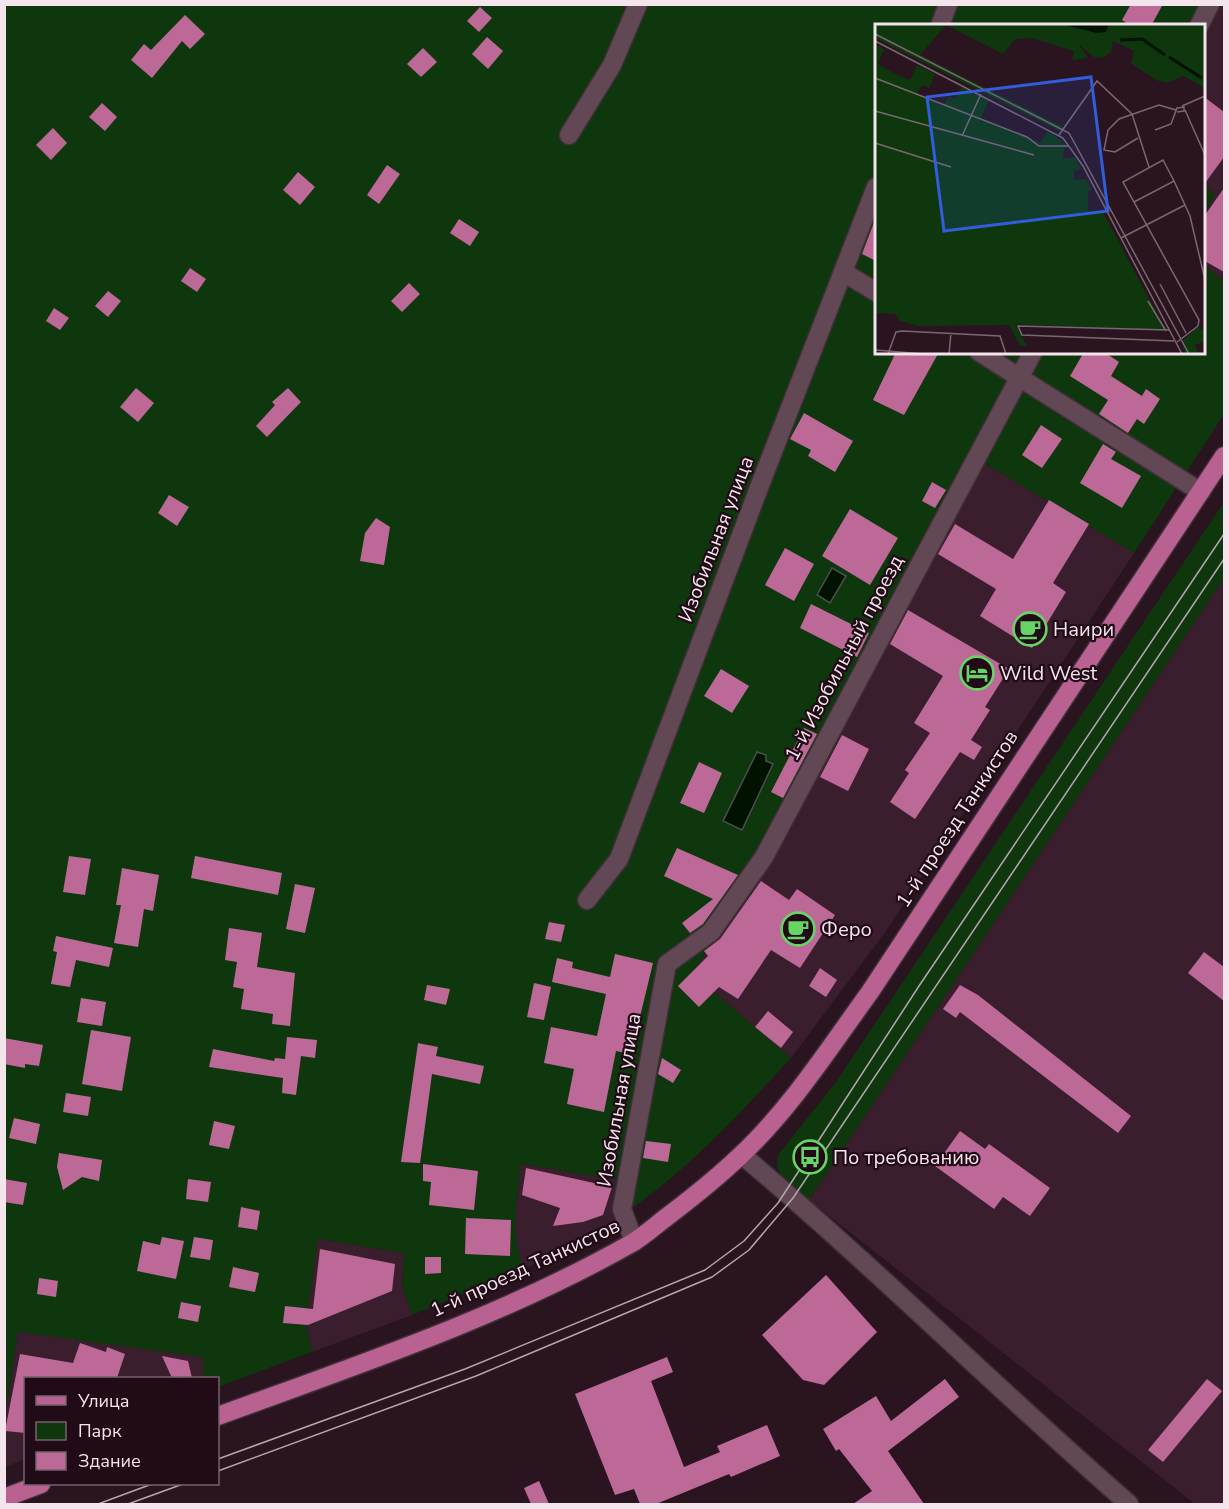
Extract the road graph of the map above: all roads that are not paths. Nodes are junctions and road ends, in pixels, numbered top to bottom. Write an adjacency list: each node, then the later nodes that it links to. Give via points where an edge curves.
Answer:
1 (638, 4): 6 (street, via 612,65)
2 (948, 4): 4 (street)
3 (1210, 4): 5 (street)
4 (941, 24)
5 (1199, 24)
6 (569, 135)
7 (875, 190): 8 (street, Изобильная улица)
8 (843, 272): 9 (street); 15 (street, Изобильная улица, via 619,859)
9 (875, 290)
10 (982, 354): 12 (street)
11 (1032, 354): 12 (street, 1-й Изобильный проезд)
12 (1021, 377): 14 (street); 16 (street, 1-й Изобильный проезд, via 764,857 711,932)
13 (1224, 456): 14 (main road, 1-й проезд Танкистов)
14 (1201, 492): 17 (main road, 1-й проезд Танкистов, via 870,992 794,1095)
15 (587, 900)
16 (667, 964): 18 (street, Изобильная улица, via 622,1209)
17 (742, 1155): 18 (main road, 1-й проезд Танкистов); 22 (street, via 812,1214 1021,1410)
18 (634, 1242): 19 (main road, 1-й проезд Танкистов, via 544,1288 432,1336)
19 (219, 1416)
20 (39, 1485): 21 (main road)
21 (4, 1498)
22 (1129, 1504)

